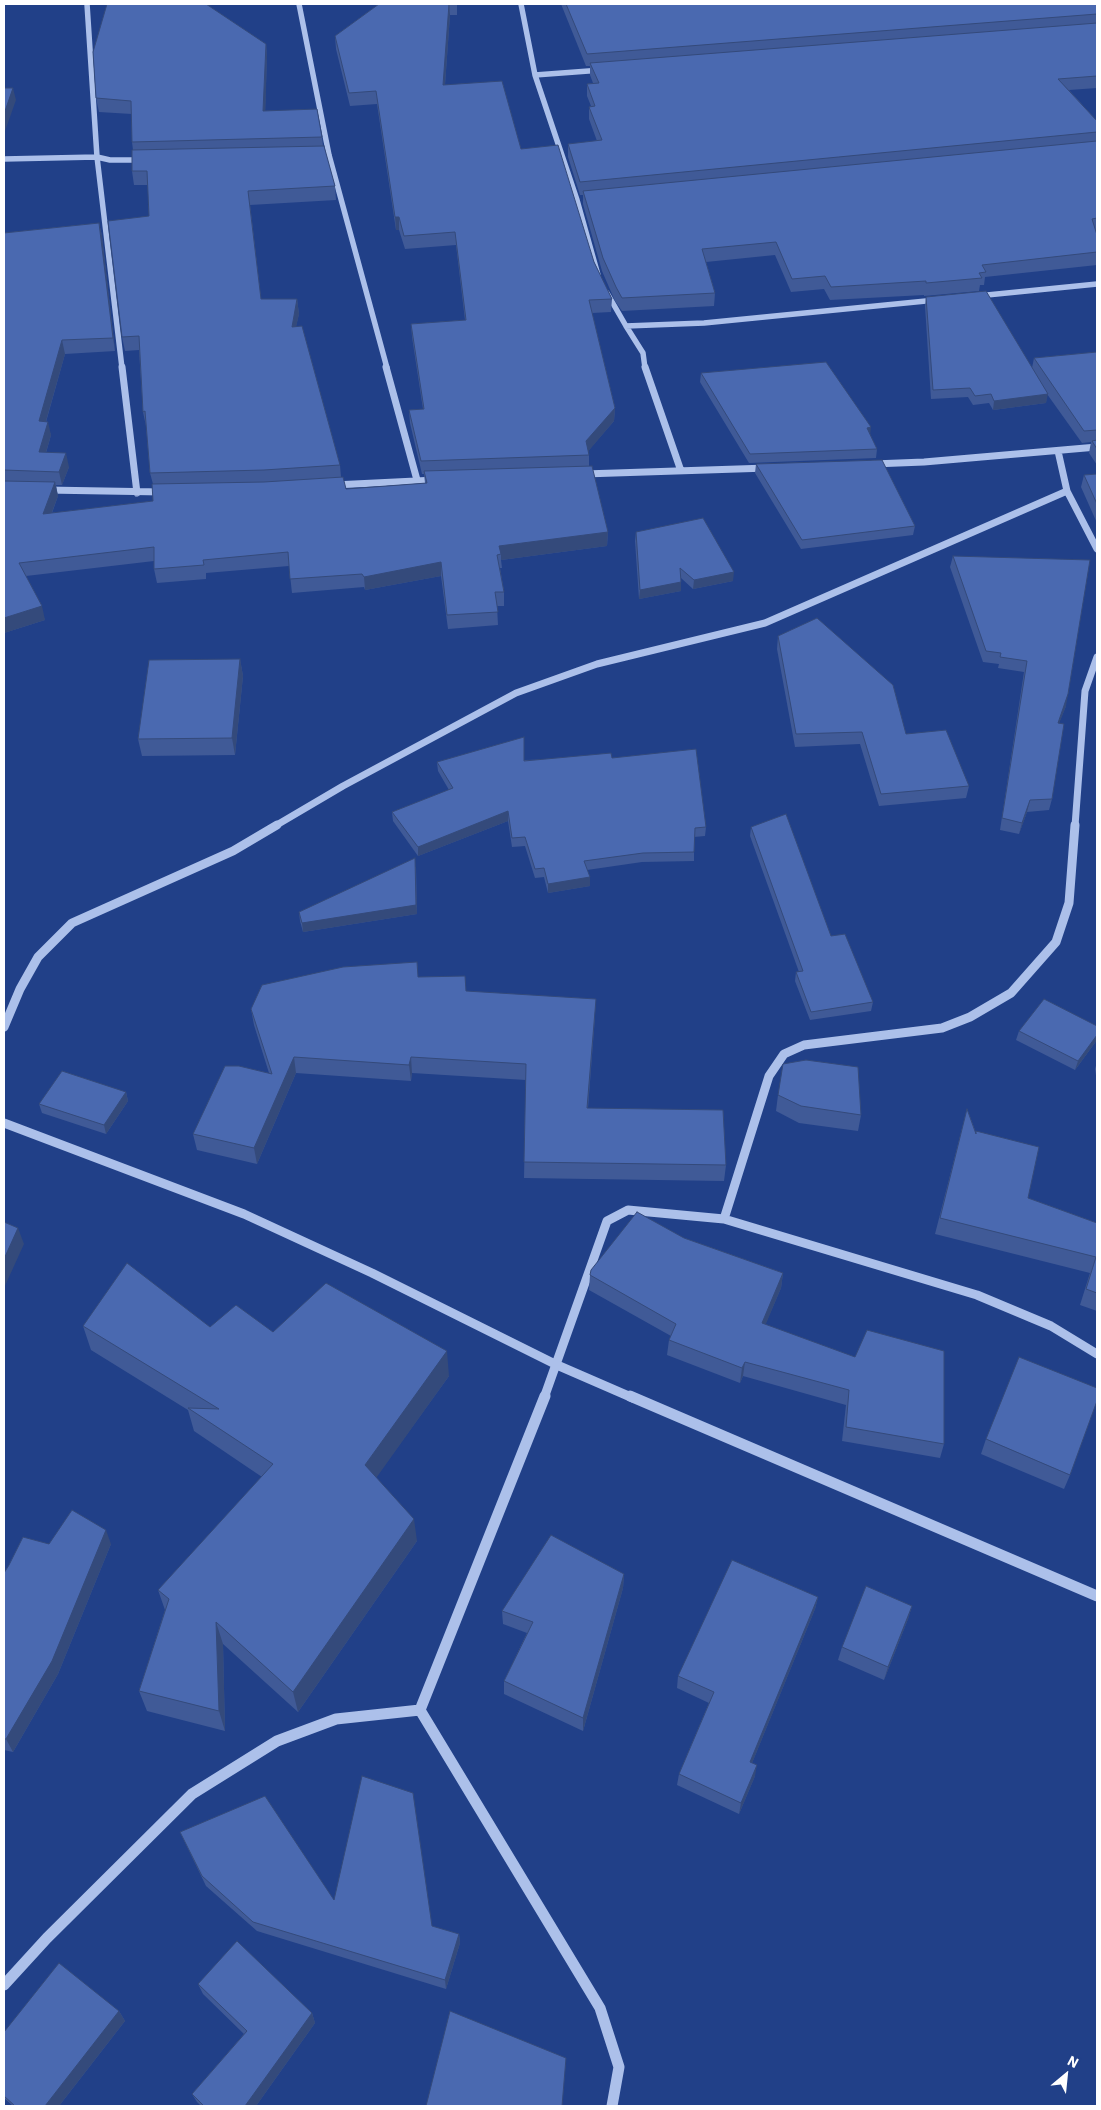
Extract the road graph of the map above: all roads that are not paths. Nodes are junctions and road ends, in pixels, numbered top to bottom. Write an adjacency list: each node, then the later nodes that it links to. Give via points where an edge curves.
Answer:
1 (87, 4): 8 (street)
2 (298, 4): 7 (street)
3 (521, 4): 5 (street)
4 (614, 69): 5 (street)
5 (535, 75): 12 (street)
6 (319, 155): 7 (street)
7 (329, 155): 26 (street)
8 (97, 157): 9 (street); 10 (street); 31 (street)
9 (4, 159)
10 (152, 160)
11 (586, 199): 12 (street)
12 (576, 200): 13 (street)
13 (601, 280)
14 (1097, 284): 16 (street)
15 (604, 288): 18 (street)
16 (970, 297)
17 (940, 300): 18 (street, via 704,323)
18 (626, 326): 23 (street, via 643,353 646,373)
19 (1097, 447): 20 (street)
20 (1058, 450): 21 (street); 29 (street)
21 (866, 464)
22 (778, 467): 23 (street)
23 (681, 471): 24 (street)
24 (576, 475)
25 (444, 479): 26 (street)
26 (417, 480): 27 (street)
27 (323, 486)
28 (42, 490): 31 (street)
29 (1067, 491): 32 (street); 34 (street, via 766,622 597,664 516,693 343,786 233,850 72,923 38,957)
30 (167, 492): 31 (street)
31 (137, 493)
32 (1097, 549)
33 (1097, 657): 36 (street, via 1085,692 1069,903 1056,942 1011,993 942,1028 804,1045 784,1054 769,1076)
34 (4, 1027)
35 (4, 1124): 38 (street, via 244,1214)
36 (724, 1219): 37 (street, via 977,1294 1051,1326); 38 (street, via 628,1210 607,1221)
37 (1097, 1354)
38 (557, 1365): 39 (street); 40 (street)
39 (1097, 1596)
40 (420, 1710): 41 (street, via 336,1719 276,1742 192,1794); 42 (street, via 600,2008 619,2067)
41 (4, 1985)
42 (612, 2106)

